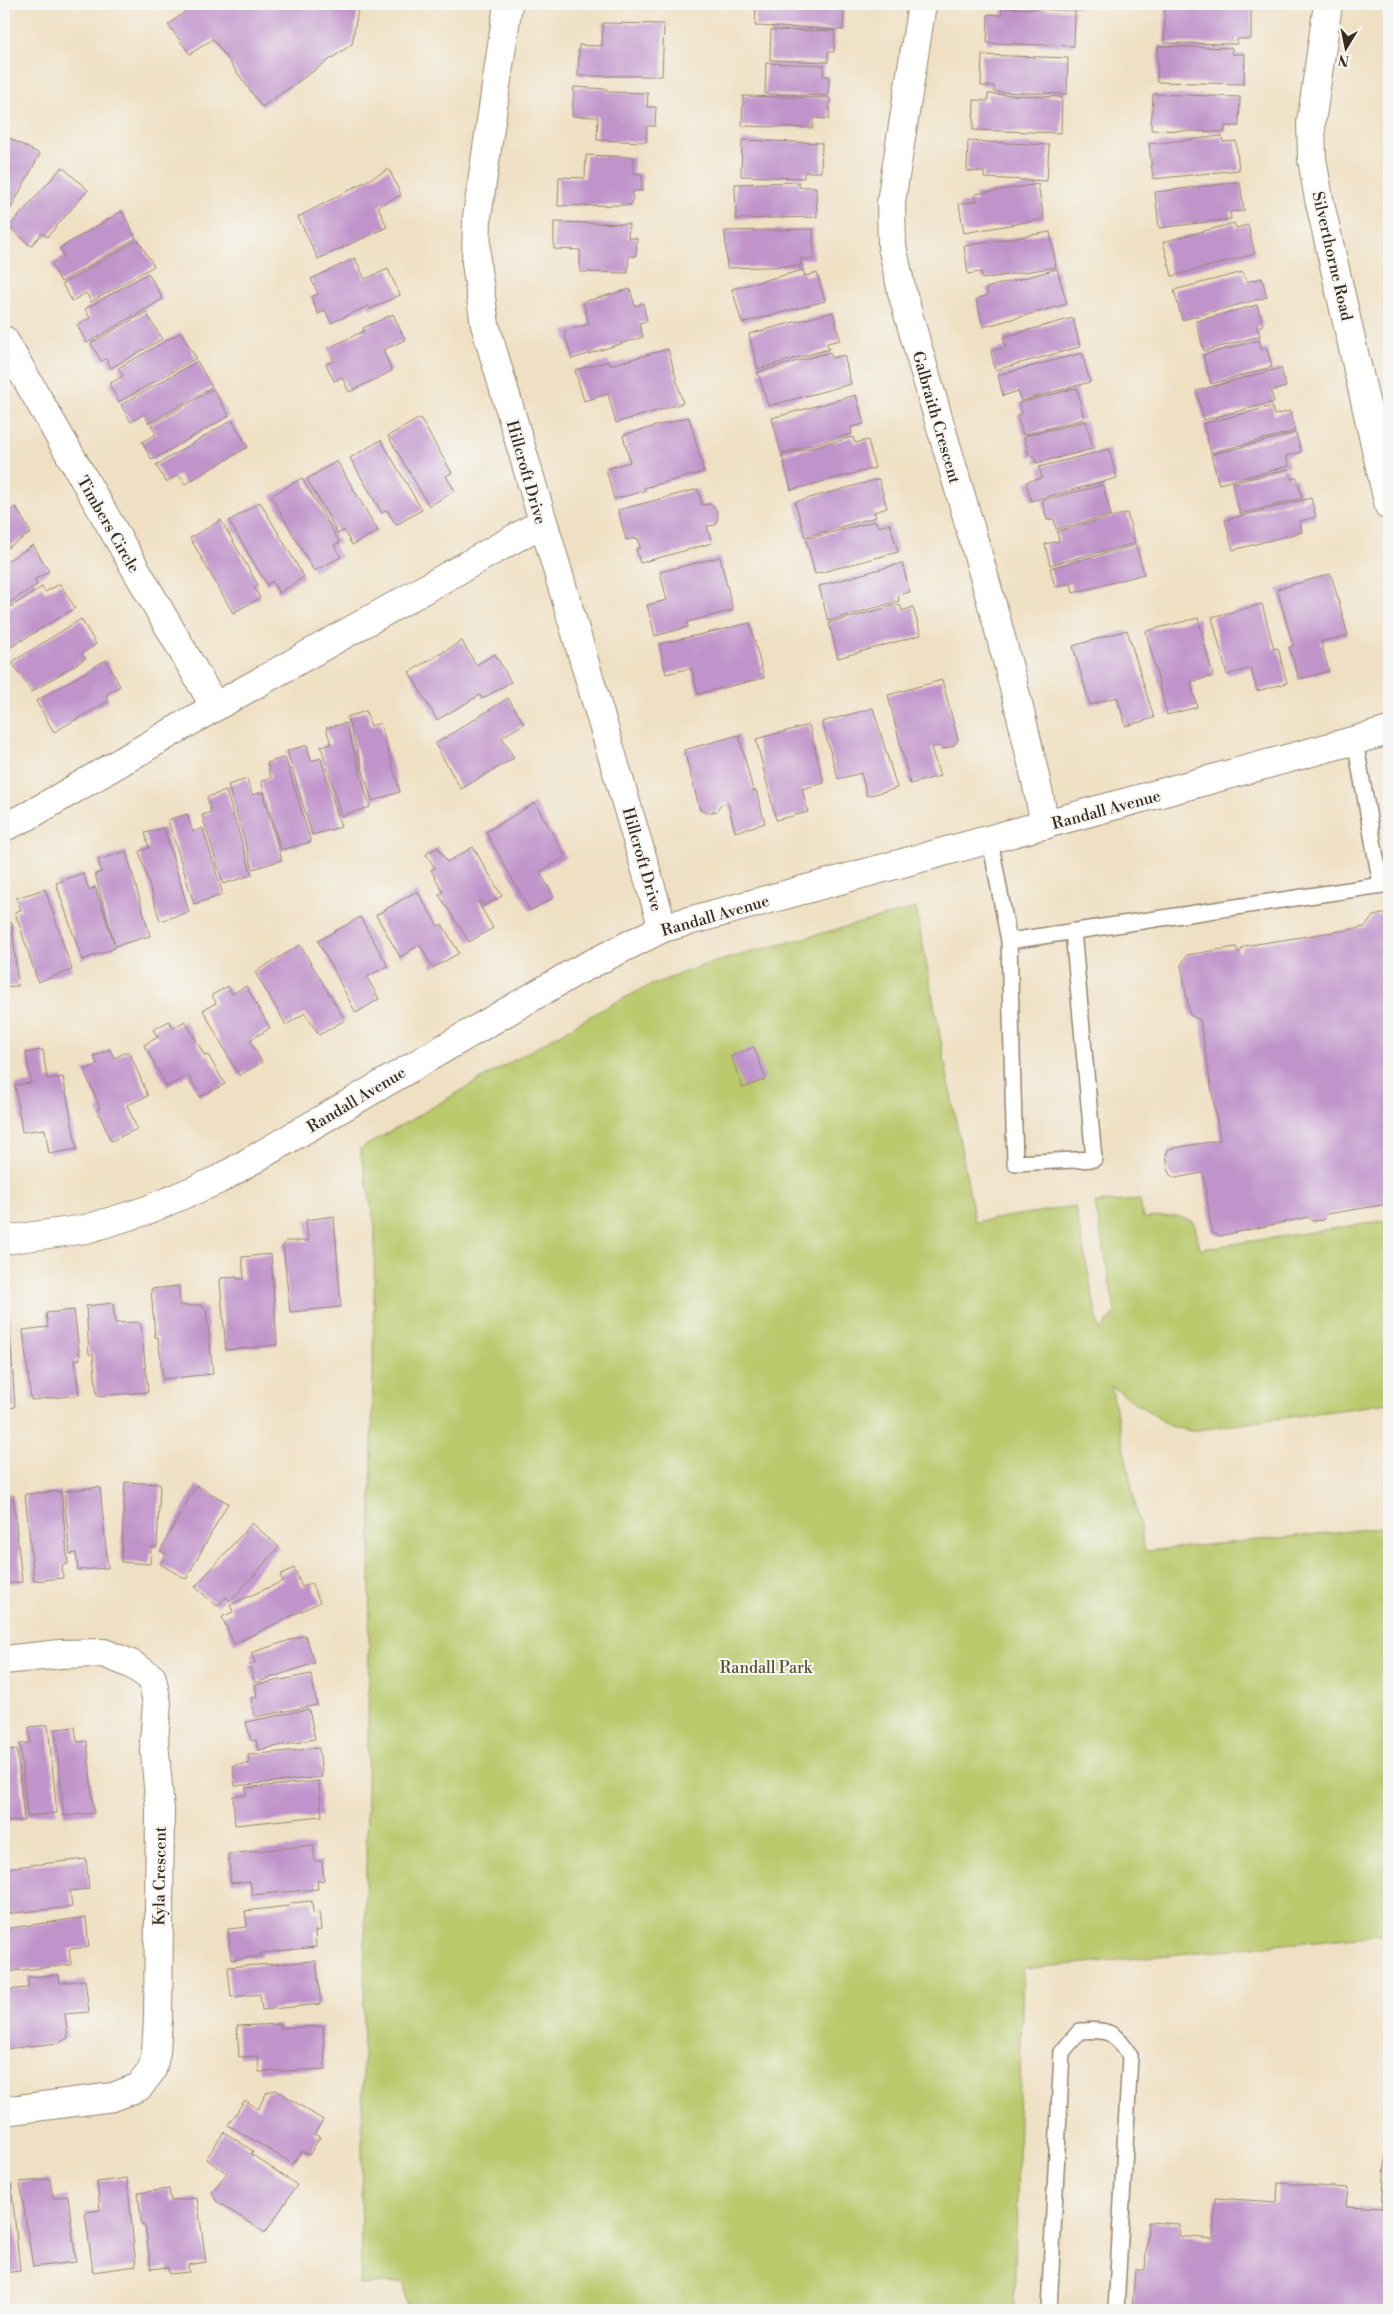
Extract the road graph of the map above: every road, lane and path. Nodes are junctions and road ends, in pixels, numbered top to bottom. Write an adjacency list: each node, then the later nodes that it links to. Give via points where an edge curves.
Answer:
1 (508, 4): 6 (street, Hillcroft Drive, via 480,197 476,263 488,341)
2 (922, 4): 10 (street, Galbraith Crescent, via 891,202 892,246 1031,758)
3 (1328, 4): 5 (street, Silverthorne Road, via 1311,123 1312,159)
4 (4, 340): 7 (street, Timbers Circle)
5 (1389, 506)
6 (542, 523): 7 (street); 14 (street, Hillcroft Drive)
7 (215, 706): 11 (street)
8 (1389, 731): 9 (street, Randall Avenue)
9 (1356, 740): 10 (street, Randall Avenue); 13 (lane)
10 (1045, 825): 12 (street, Randall Avenue)
11 (4, 827)
12 (990, 840): 14 (street, Randall Avenue); 16 (lane)
13 (1385, 884): 15 (lane)
14 (663, 928): 17 (street, Randall Avenue, via 531,997 218,1180 145,1211 86,1229)
15 (1073, 931): 16 (lane); 16 (lane, via 1094,1159 1015,1163)
16 (1009, 941)
17 (4, 1240)
18 (4, 1660): 19 (street, Kyla Crescent, via 60,1654 104,1654 131,1664 152,1678 157,1703 154,1741 160,1810 158,2018 152,2070 139,2087 113,2097)
19 (4, 2111)
20 (1049, 2310): 21 (lane, via 1062,2052 1080,2031 1101,2030 1119,2039 1130,2056)
21 (1116, 2310)

